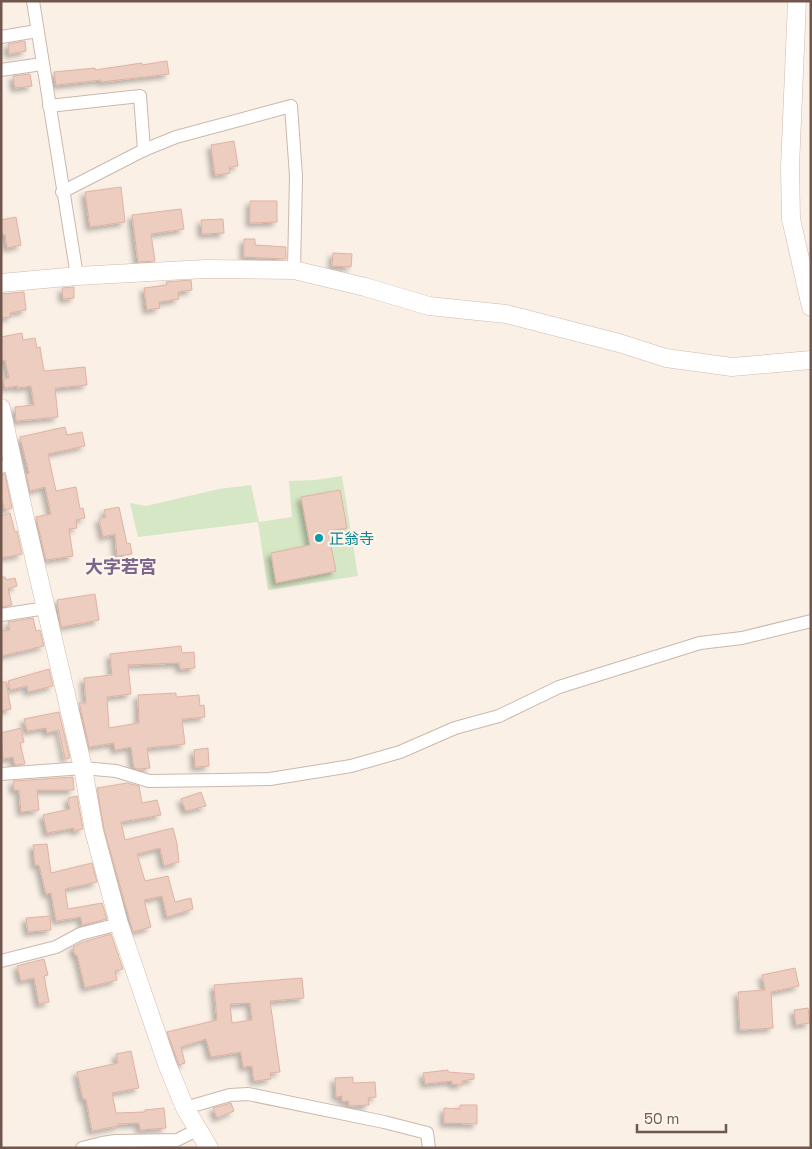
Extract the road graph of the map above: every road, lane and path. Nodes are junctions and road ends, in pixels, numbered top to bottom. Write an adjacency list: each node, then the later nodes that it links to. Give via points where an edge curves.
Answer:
1 (33, 1): 3 (street)
2 (797, 1): 13 (street, via 791,219)
3 (37, 30): 4 (street); 5 (street)
4 (1, 37)
5 (42, 64): 6 (street); 7 (street)
6 (1, 70)
7 (49, 106): 8 (street, via 140,96); 9 (street)
8 (144, 150): 9 (street); 10 (street, via 176,137 291,106 296,176)
9 (62, 192): 11 (street)
10 (294, 270): 11 (street, via 205,269); 14 (street, via 429,306 506,314 666,358 732,367)
11 (77, 276): 12 (street)
12 (1, 283)
13 (811, 306)
14 (811, 360)
15 (1, 408): 16 (street)
16 (7, 465): 17 (street)
17 (46, 608): 18 (street); 20 (street)
18 (1, 615)
19 (811, 621): 20 (street, via 742,638 700,643 559,688 499,716 455,728 400,752 351,766 270,779 149,781 116,770)
20 (84, 768): 21 (street); 22 (street, via 94,832)
21 (1, 774)
22 (119, 924): 23 (street, via 80,934 56,947); 24 (street)
23 (1, 961)
24 (185, 1108): 25 (street); 28 (street, via 230,1095 248,1094 427,1133)
25 (197, 1130): 26 (street, via 177,1140 102,1142); 27 (street)
26 (82, 1148)
27 (209, 1148)
28 (429, 1148)

